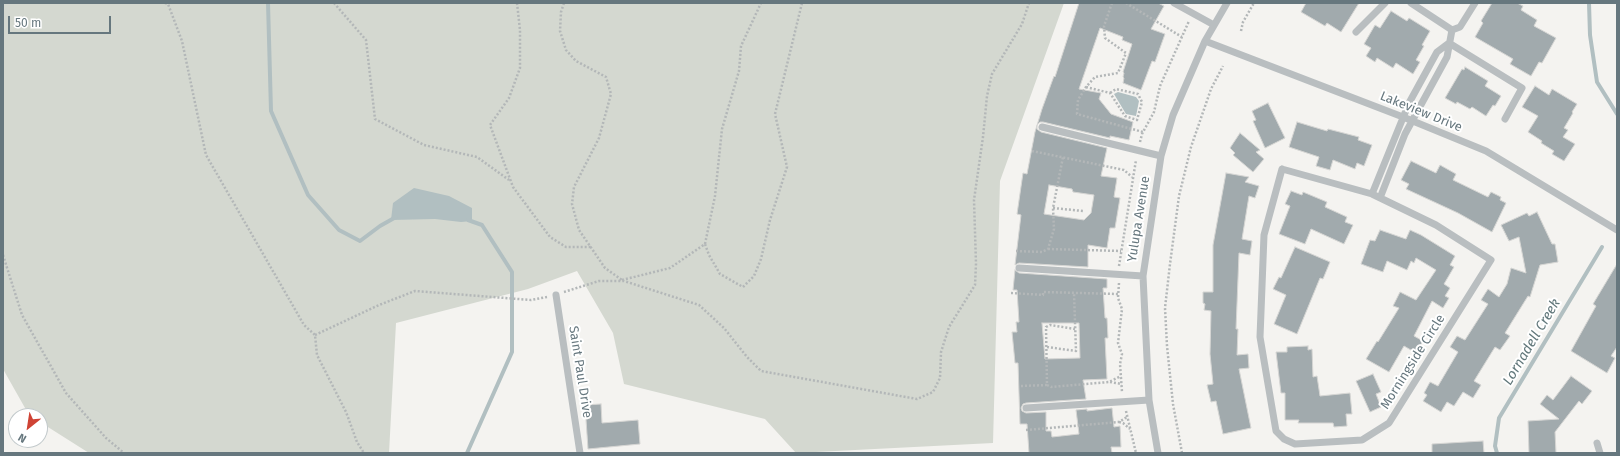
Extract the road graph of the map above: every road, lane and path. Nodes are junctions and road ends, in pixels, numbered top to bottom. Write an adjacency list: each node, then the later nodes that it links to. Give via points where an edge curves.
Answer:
1 (166, 3): 55 (path, via 182,41 206,155 304,325)
2 (334, 3): 35 (path, via 366,40 375,118 424,145 478,156)
3 (517, 3): 35 (path, via 520,68 509,98 490,125)
4 (564, 3): 42 (path, via 560,31 566,50 576,61 606,78 611,94 599,138 574,187 572,204 579,230)
5 (761, 3): 41 (path, via 741,46 739,71 722,130 715,196)
6 (802, 3): 41 (path, via 775,114 787,167 754,276 743,287 720,274)
7 (1029, 3): 49 (path, via 1022,24 992,74 974,200 975,285 949,327 941,352 940,378 933,392 917,399 761,371 724,328 699,305)
8 (1112, 3): 24 (path, via 1104,26 1105,38 1126,53 1118,73 1095,77)
9 (1126, 3): 20 (path)
10 (1174, 3): 16 (street)
11 (1227, 3): 16 (street, Yulupa Avenue)
12 (1254, 3): 18 (path)
13 (1385, 3): 19 (street)
14 (1411, 3): 17 (street)
15 (1475, 3): 17 (street, via 1460,27)
16 (1214, 25): 21 (street, Yulupa Avenue)
17 (1452, 30): 22 (street)
18 (1241, 31)
19 (1356, 32)
20 (1182, 37)
21 (1205, 41): 26 (street, Lakeview Drive); 32 (street, Yulupa Avenue, via 1173,115)
22 (1449, 43): 26 (street, via 1437,52); 27 (street, via 1522,88); 28 (street, via 1447,57)
23 (1223, 66): 73 (path, via 1211,89 1191,147 1179,196 1165,308 1173,404)
24 (1086, 86): 25 (path); 30 (path, via 1078,100 1077,114)
25 (1110, 93): 25 (path, via 1125,116 1137,120 1142,102 1138,94 1116,89)
26 (1403, 116): 28 (street, Lakeview Drive); 36 (street)
27 (1504, 119)
28 (1412, 121): 37 (street); 40 (street, Lakeview Drive, via 1486,151)
29 (1042, 127): 32 (street)
30 (1144, 132)
31 (1032, 151): 33 (path)
32 (1161, 156): 48 (street, Yulupa Avenue)
33 (1063, 158): 34 (path, via 1124,170); 38 (path)
34 (1132, 177)
35 (511, 181): 42 (path, via 550,237 566,247)
36 (1372, 194): 37 (street, Morningside Circle); 37 (street, Morningside Circle, via 1282,170 1264,235 1260,337 1276,431 1284,439 1295,444 1362,440 1389,423 1491,260 1436,225)
37 (1380, 198)
38 (1053, 208): 39 (path); 43 (path, via 1054,229)
39 (1084, 211)
40 (1617, 230)
41 (705, 244): 49 (path, via 670,268)
42 (592, 246): 49 (path, via 605,268)
43 (1047, 250): 44 (path); 45 (path)
44 (1016, 251)
45 (1121, 251)
46 (3, 255): 69 (path, via 22,314 66,393 106,438)
47 (1019, 268): 48 (street)
48 (1143, 276): 62 (street, Yulupa Avenue)
49 (623, 280): 53 (path, via 599,281)
50 (1011, 293): 51 (path)
51 (1074, 293): 52 (path); 54 (path)
52 (1118, 294)
53 (556, 295): 55 (path, via 531,300 415,291); 71 (street, Saint Paul Drive)
54 (1075, 329): 56 (path, via 1050,325 1046,327); 56 (path, via 1076,351)
55 (315, 335): 70 (path, via 317,355)
56 (1046, 347): 60 (path)
57 (1121, 376): 58 (path)
58 (1109, 382): 59 (path); 60 (path, via 1051,387)
59 (1122, 384)
60 (1047, 385): 61 (path)
61 (1021, 386)
62 (1149, 400): 63 (street); 72 (street, Yulupa Avenue)
63 (1026, 408)
64 (1128, 417): 65 (path)
65 (1119, 422): 66 (path); 67 (path)
66 (1130, 429)
67 (1026, 430)
68 (1597, 443): 74 (street)
69 (124, 453)
70 (364, 453)
71 (580, 453)
72 (1158, 453)
73 (1182, 453)
74 (1600, 453)

